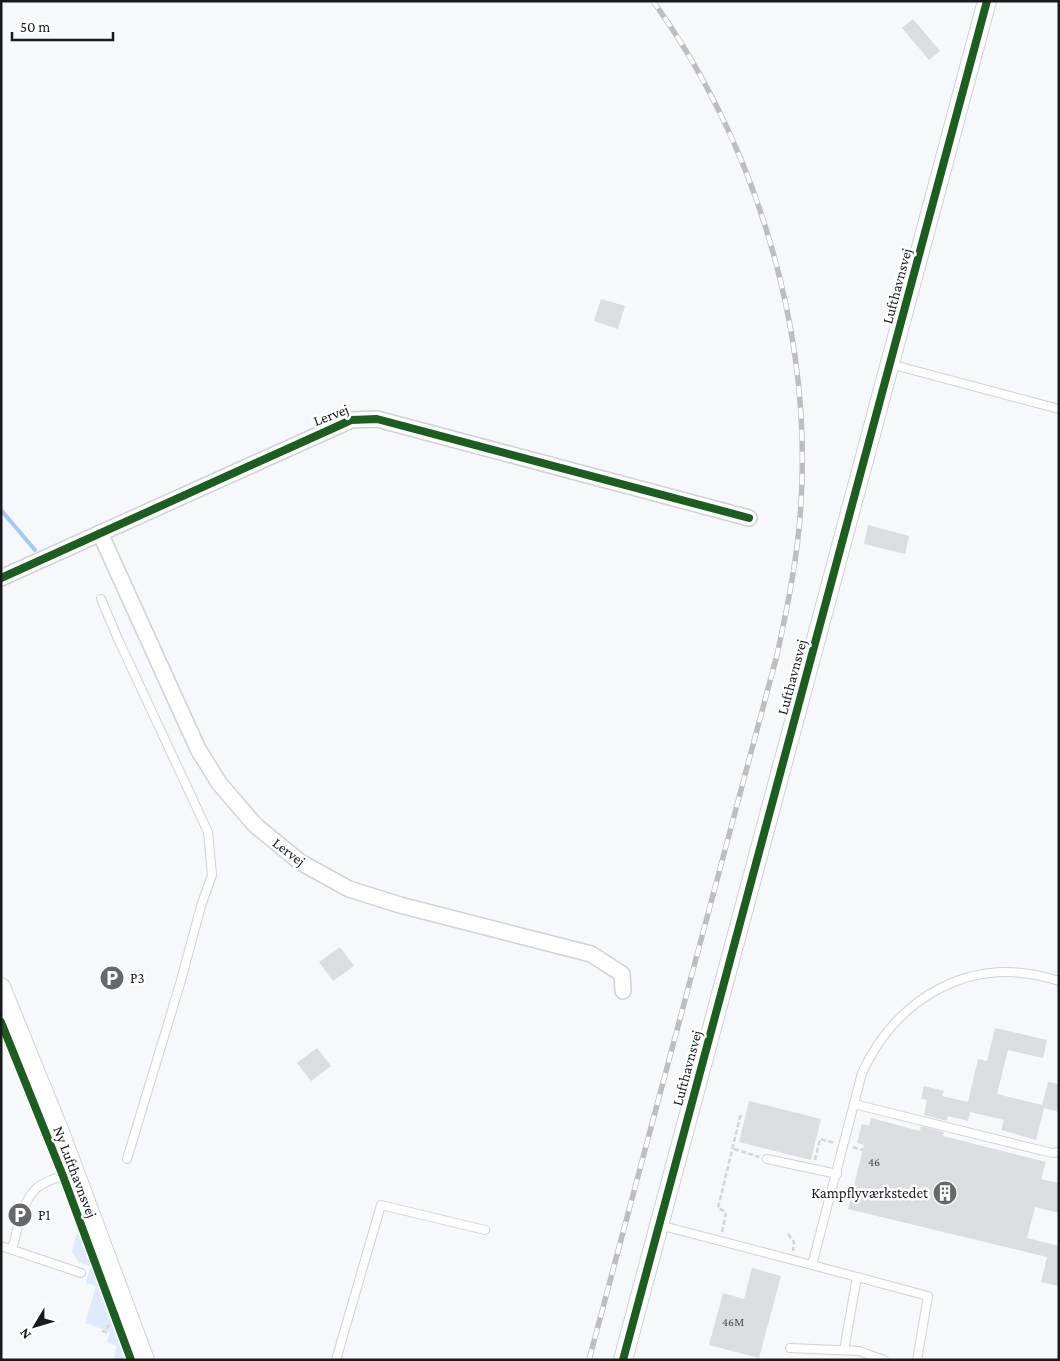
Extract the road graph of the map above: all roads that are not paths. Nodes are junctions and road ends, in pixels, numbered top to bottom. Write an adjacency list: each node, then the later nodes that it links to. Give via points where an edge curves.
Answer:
1 (987, 1): 2 (street, Lufthavnsvej)
2 (890, 364): 3 (lane); 17 (street, Lufthavnsvej)
3 (1059, 409)
4 (748, 518): 5 (street, Lervej, via 377,419 360,419)
5 (100, 533): 6 (street, Lervej); 10 (street, Lervej, via 198,749 219,783 254,825 300,862 349,889 591,954 622,974)
6 (1, 578)
7 (102, 599): 13 (lane, via 208,832 212,875)
8 (1059, 981): 11 (lane, via 1030,974 1002,973 971,976 935,990 904,1013 880,1039 862,1073)
9 (1, 986): 15 (street, Ny Lufthavnsvej)
10 (623, 991)
11 (854, 1104): 12 (lane, via 1052,1153); 16 (lane)
12 (1059, 1152)
13 (127, 1158)
14 (767, 1159): 16 (lane)
15 (75, 1172): 20 (lane, via 41,1184 33,1191); 26 (street, Ny Lufthavnsvej)
16 (837, 1174): 21 (lane)
17 (659, 1225): 21 (lane); 28 (street, Lufthavnsvej)
18 (485, 1230): 27 (lane, via 381,1205)
19 (1, 1246): 20 (lane)
20 (12, 1250): 22 (lane)
21 (812, 1265): 23 (lane)
22 (80, 1273)
23 (857, 1277): 25 (lane); 31 (lane, via 928,1296)
24 (790, 1348): 25 (lane)
25 (841, 1350): 29 (lane); 30 (lane, via 859,1351)
26 (145, 1360)
27 (336, 1360)
28 (623, 1360)
29 (836, 1360)
30 (884, 1360)
31 (917, 1360)

